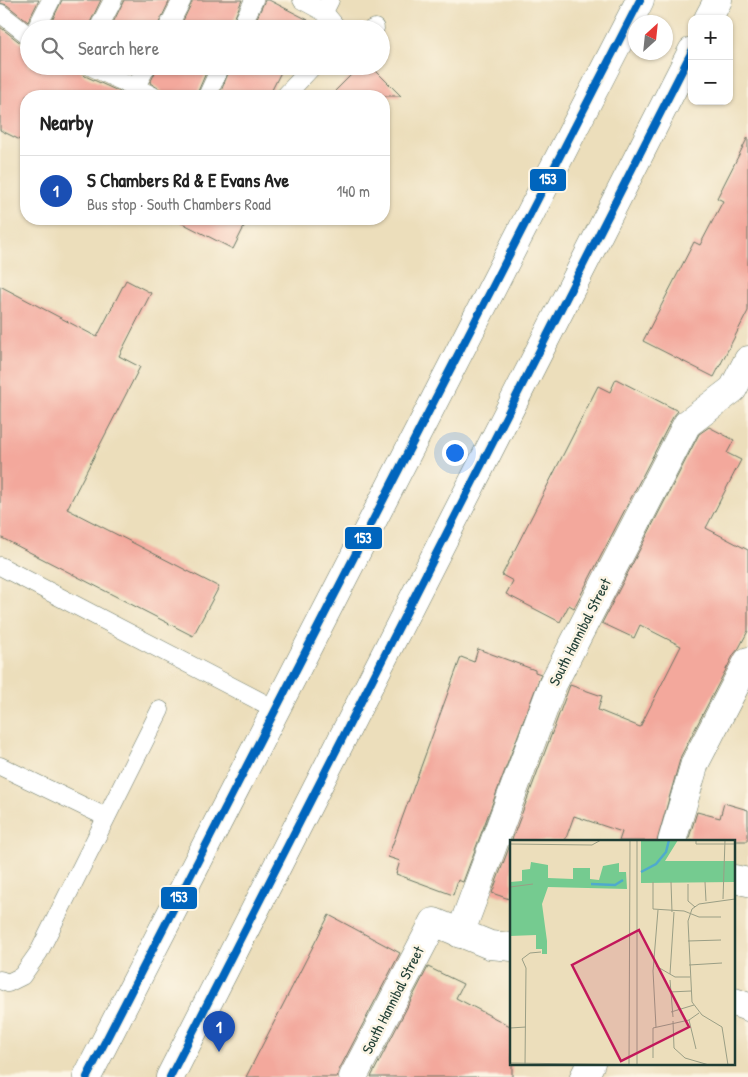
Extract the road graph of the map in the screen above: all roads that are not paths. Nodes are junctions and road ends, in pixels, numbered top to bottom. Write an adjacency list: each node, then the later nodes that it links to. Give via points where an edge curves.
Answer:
1 (51, 0): 11 (lane)
2 (113, 0): 12 (lane)
3 (182, 0): 13 (lane)
4 (254, 0): 14 (lane)
5 (302, 0): 8 (lane)
6 (640, 0): 30 (main road)
7 (718, 0): 10 (main road)
8 (327, 6): 15 (lane)
9 (0, 14): 16 (lane)
10 (710, 15)
11 (41, 20)
12 (103, 20)
13 (172, 20)
14 (244, 20)
15 (334, 20)
16 (20, 29)
17 (688, 59): 42 (main road)
18 (108, 75): 22 (lane)
19 (142, 75): 22 (lane)
20 (216, 75): 24 (lane)
21 (305, 75): 25 (lane)
22 (135, 88): 23 (lane)
23 (140, 90)
24 (209, 90)
25 (291, 90)
26 (748, 360): 27 (main road, South Hannibal Street)
27 (740, 394): 35 (main road, South Hannibal Street, via 687,424 553,684)
28 (0, 566): 30 (lane)
29 (745, 675): 34 (main road, via 695,762)
30 (275, 709): 41 (main road)
31 (160, 710): 33 (lane)
32 (0, 766): 33 (lane)
33 (106, 817): 37 (lane, via 40,952 22,976 8,983)
34 (672, 840)
35 (460, 934): 36 (main road, South Hannibal Street, via 490,945); 43 (main road, South Hannibal Street, via 434,922)
36 (510, 947)
37 (0, 980)
38 (736, 1003): 39 (main road)
39 (748, 1007)
40 (590, 1064): 44 (main road)
41 (87, 1077)
42 (170, 1077)
43 (353, 1077)
44 (584, 1077)

